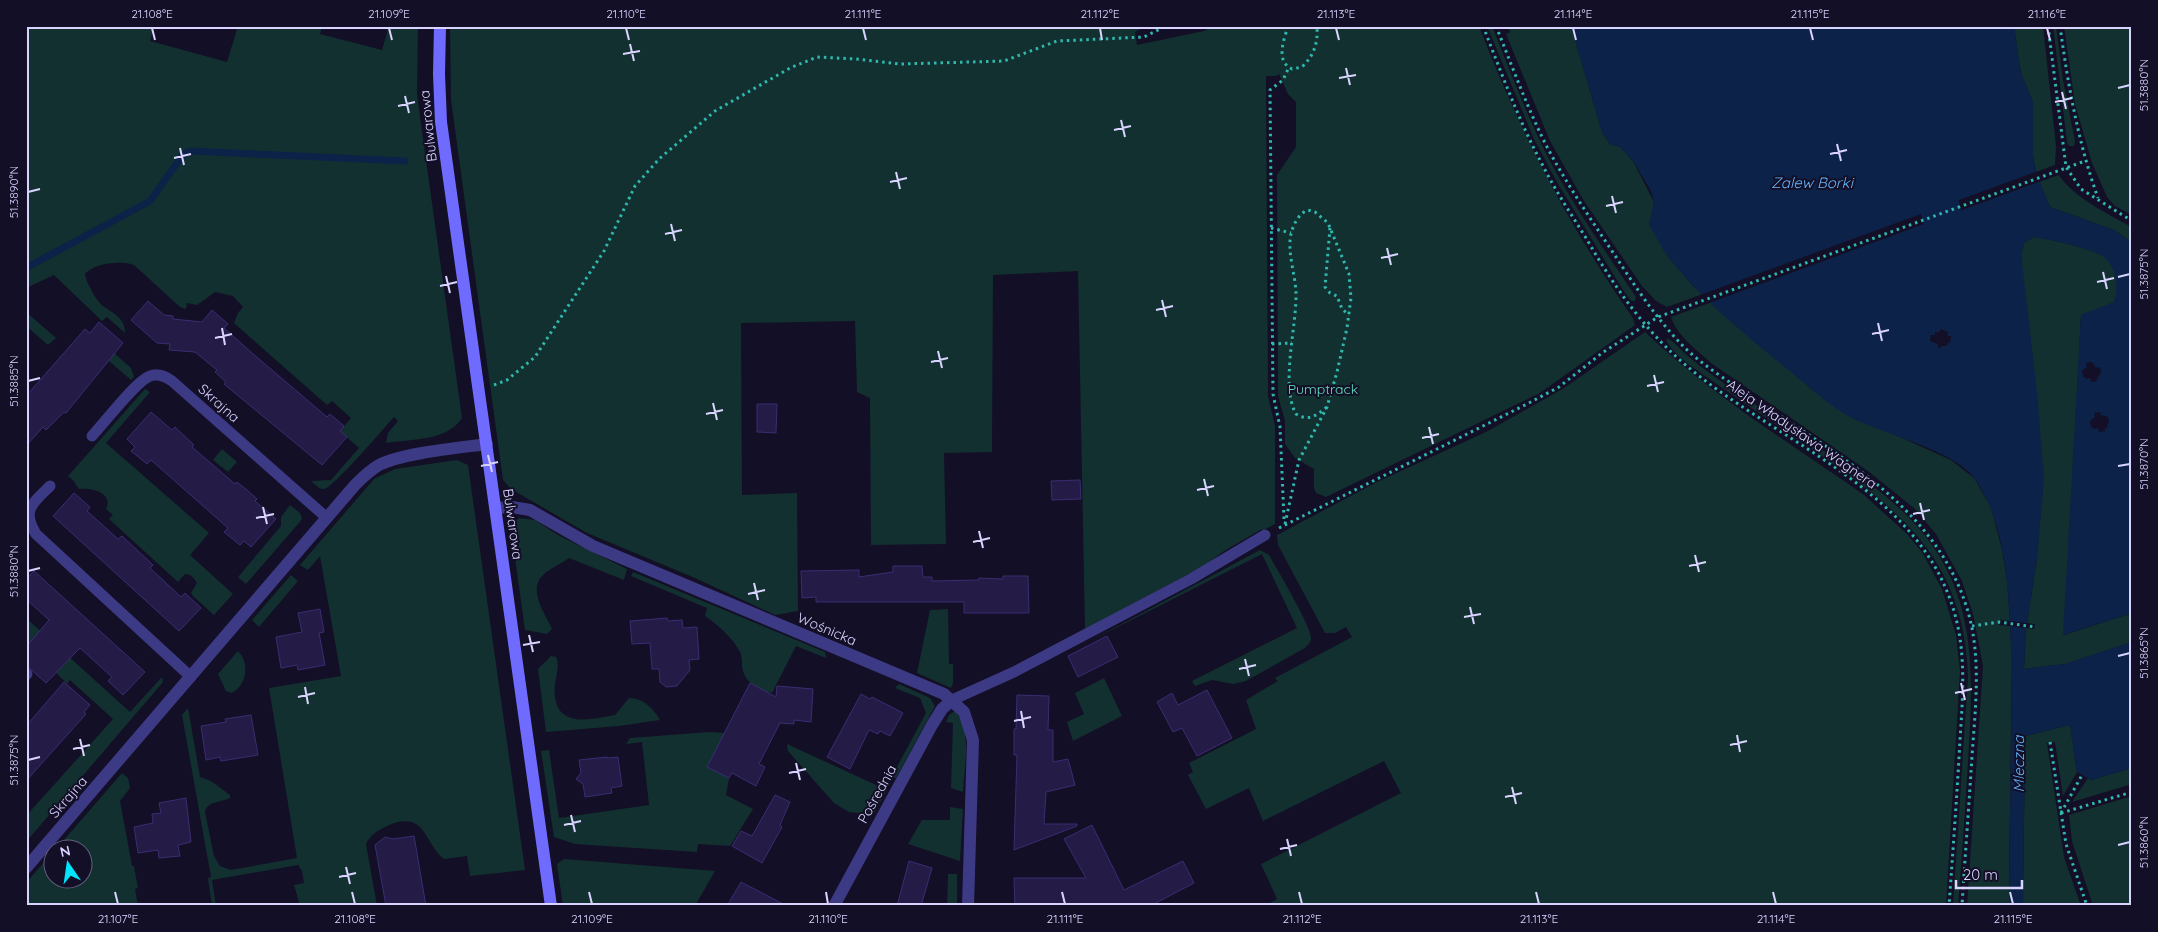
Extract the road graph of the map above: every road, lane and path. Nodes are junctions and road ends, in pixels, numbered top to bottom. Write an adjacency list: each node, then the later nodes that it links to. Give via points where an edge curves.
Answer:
1 (440, 26): 22 (street, Bulwarowa, via 441,122)
2 (1166, 26): 22 (path, via 1144,37 1057,41 1004,61 900,64 817,57 790,68 715,111 659,159 635,186 604,251 535,357 506,380)
3 (1288, 26): 9 (path, via 1282,55)
4 (1317, 26): 9 (path, via 1315,50 1302,67)
5 (1483, 26): 19 (path, Aleja Władysława Wagnera, via 1542,164 1626,301)
6 (1496, 26): 18 (path, Aleja Władysława Wagnera, via 1547,145 1578,200)
7 (2048, 26): 11 (path)
8 (2060, 26): 10 (path, via 2074,116)
9 (1288, 67): 14 (path, via 1283,80 1270,90)
10 (2085, 161): 11 (path); 12 (path)
11 (2066, 167): 12 (path, via 2080,188); 18 (path)
12 (2099, 200): 13 (path)
13 (2132, 221)
14 (1271, 228): 16 (path); 21 (path)
15 (1330, 228): 16 (path, via 1324,219 1308,210 1299,216); 17 (path, via 1351,281); 17 (path, via 1326,287 1337,296 1342,310)
16 (1291, 233): 20 (path, via 1296,302)
17 (1349, 316): 23 (path)
18 (1658, 317): 19 (path); 31 (path, Aleja Władysława Wagnera, via 1686,348 1711,369 1849,463 1908,510 1944,556)
19 (1646, 323): 29 (path, via 1559,387); 43 (path, Aleja Władysława Wagnera, via 1666,347 1700,377 1867,492 1921,543 1944,583 1959,629 1963,672)
20 (1292, 343): 21 (path); 23 (path, via 1291,399 1296,414 1309,418)
21 (1272, 344): 29 (path, via 1273,394 1280,427)
22 (480, 392): 25 (street, Bulwarowa)
23 (1327, 407): 29 (path, via 1298,460)
24 (92, 436): 28 (lane, Skrajna, via 140,382 153,375 161,375)
25 (487, 444): 27 (street, Bulwarowa); 28 (street, Skrajna, via 411,456 380,465 355,485)
26 (50, 486): 33 (lane, via 29,510 28,517 36,534)
27 (496, 508): 34 (street, Wośnicka, via 530,510 593,546); 40 (street, Bulwarowa)
28 (327, 518): 33 (street, Skrajna)
29 (1285, 524): 30 (path)
30 (1265, 535): 34 (lane, via 1191,580 1014,672)
31 (1972, 626): 32 (path, via 1999,622); 44 (path, Aleja Władysława Wagnera, via 1976,686)
32 (2035, 627)
33 (191, 677): 39 (street, Skrajna)
34 (952, 700): 41 (street, Pośrednia, via 932,726); 42 (street, Wośnicka, via 964,712 973,740)
35 (2050, 742): 38 (path)
36 (2082, 775): 38 (path)
37 (2132, 792): 38 (path)
38 (2061, 814): 45 (path, via 2066,844)
39 (26, 868)
40 (551, 906)
41 (834, 906)
42 (968, 906)
43 (1949, 906)
44 (1962, 906)
45 (2087, 906)

